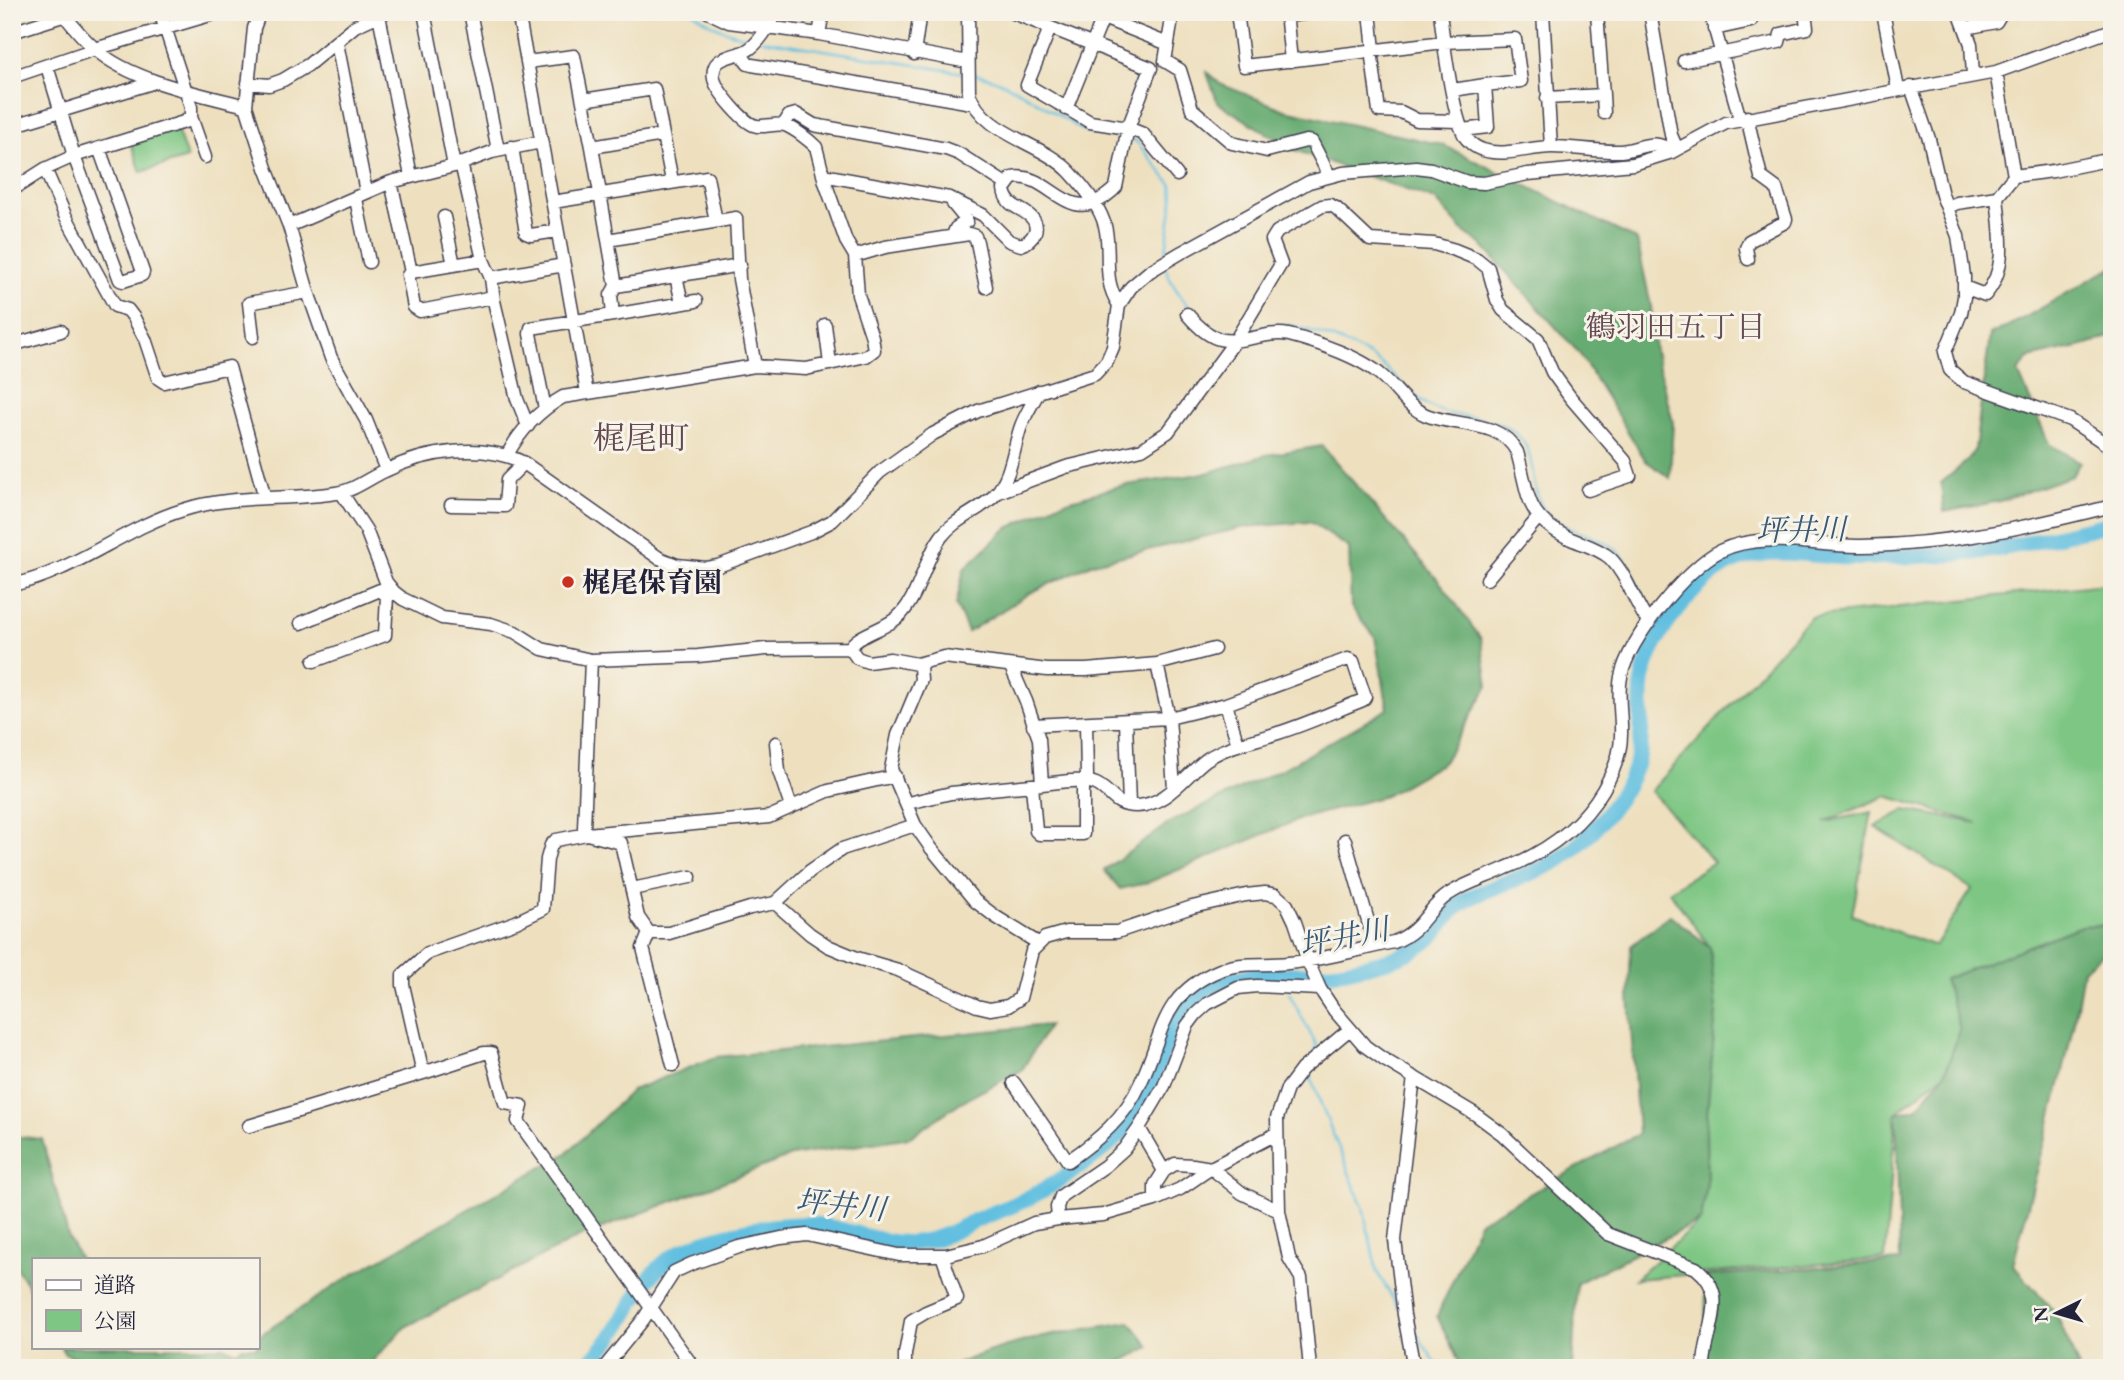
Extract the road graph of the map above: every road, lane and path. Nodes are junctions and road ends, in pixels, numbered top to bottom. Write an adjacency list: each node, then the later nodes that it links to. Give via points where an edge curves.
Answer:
1 (15, 12): 31 (street)
2 (160, 12): 36 (street)
3 (220, 12): 36 (street)
4 (260, 12): 58 (street)
5 (424, 12): 88 (street)
6 (470, 12): 83 (street)
7 (518, 12): 51 (street)
8 (708, 12): 32 (street, via 729,22)
9 (775, 12): 32 (street)
10 (824, 12): 39 (street)
11 (920, 12): 47 (street)
12 (968, 12): 52 (street)
13 (1011, 12): 33 (street)
14 (1169, 12): 42 (street)
15 (1237, 12): 49 (street, via 1244,65)
16 (1320, 12): 30 (street)
17 (1370, 12): 45 (street)
18 (1440, 12): 40 (street)
19 (1543, 12): 64 (street)
20 (1597, 12): 63 (street)
21 (1650, 12): 84 (street)
22 (1710, 12): 34 (street)
23 (1749, 12): 34 (street, via 1751,21)
24 (1805, 12): 48 (street, via 1807,28 1781,34 1779,42)
25 (1883, 12): 60 (street)
26 (1958, 12): 35 (street)
27 (2001, 12): 35 (street, via 1996,22)
28 (67, 13): 38 (street); 44 (street)
29 (383, 13): 41 (street, via 355,26); 93 (street)
30 (1286, 14): 49 (street)
31 (12, 17)
32 (766, 28): 39 (street); 46 (street, via 753,45)
33 (1050, 28): 43 (street); 68 (street, via 1027,85)
34 (1714, 29): 48 (street)
35 (1966, 29): 55 (street)
36 (165, 30): 44 (street); 61 (street)
37 (2112, 30): 54 (street)
38 (12, 32)
39 (819, 34): 47 (street)
40 (1444, 42): 45 (street); 59 (street, via 1515,39 1521,81); 62 (street)
41 (337, 43): 58 (street, via 283,80 269,85); 101 (street)
42 (1168, 44): 43 (street, via 1103,18); 92 (street, via 1165,61 1180,71 1192,109 1232,143 1267,151 1312,142)
43 (1091, 46): 68 (street); 77 (street, via 1151,68)
44 (95, 49): 53 (street); 57 (street)
45 (1373, 50): 49 (street); 75 (street, via 1378,111)
46 (740, 52): 66 (street, via 752,65); 73 (street, via 720,59 715,66 720,93 750,124)
47 (914, 54): 52 (street)
48 (1720, 54): 50 (street); 72 (street)
49 (1291, 61)
50 (1684, 61)
51 (527, 62): 65 (street, via 574,56); 78 (street)
52 (968, 62): 66 (street)
53 (47, 66): 56 (street); 69 (street)
54 (1996, 72): 55 (street); 94 (street)
55 (1973, 75): 60 (street)
56 (12, 77)
57 (155, 82): 61 (street); 69 (street)
58 (248, 83): 67 (street)
59 (1485, 85): 62 (street); 75 (street, via 1488,127)
60 (1905, 88): 72 (street); 107 (street, via 1929,139)
61 (184, 90): 67 (street); 71 (street)
62 (1452, 90): 75 (street)
63 (1603, 96): 64 (street); 70 (street)
64 (1547, 97): 81 (street)
65 (583, 100): 76 (street, via 654,89); 80 (street)
66 (972, 103): 106 (street, via 1004,131 1057,159)
67 (246, 106): 110 (street)
68 (1066, 109): 77 (street)
69 (61, 112): 74 (street); 85 (street)
70 (1604, 113)
71 (191, 117): 82 (street); 86 (street)
72 (1744, 118): 84 (street); 117 (street, via 1761,177 1776,188 1786,219 1749,241)
73 (784, 125): 91 (street, via 816,147); 97 (street, via 796,114 814,125 946,149)
74 (12, 126)
75 (1461, 126): 81 (street, via 1467,139 1484,150)
76 (663, 135): 80 (street); 95 (street)
77 (1127, 135): 90 (street, via 1143,134); 106 (street, via 1116,187)
78 (541, 142): 79 (street); 105 (street)
79 (512, 147): 83 (street); 111 (street, via 526,233)
80 (592, 147): 100 (street)
81 (1552, 147): 84 (street, via 1602,151 1656,144)
82 (99, 148): 85 (street); 99 (street)
83 (498, 150): 88 (street)
84 (1674, 150): 92 (street, via 1633,164 1484,183 1416,167)
85 (75, 156): 89 (street); 104 (street)
86 (205, 158)
87 (2112, 159): 94 (street)
88 (458, 165): 93 (street); 118 (street)
89 (45, 169): 98 (street); 155 (street, via 115,306 128,310 138,325 160,380 229,367)
90 (1177, 174)
91 (823, 175): 103 (street); 116 (street)
92 (1329, 175): 133 (street, via 1287,193 1150,271)
93 (411, 176): 96 (street)
94 (2014, 176): 102 (street)
95 (672, 181): 100 (street); 109 (street, via 708,177)
96 (391, 182): 101 (street); 123 (street)
97 (1006, 184): 103 (street, via 1006,198 1035,223 1032,239 1021,245 1009,241 983,215); 106 (street, via 1012,178 1029,177 1078,206)
98 (12, 190)
99 (114, 190): 104 (street); 112 (street)
100 (600, 194): 105 (street); 114 (street)
101 (361, 196): 110 (street); 119 (street)
102 (1997, 197): 107 (street); 127 (street, via 2000,270 1985,295)
103 (948, 198): 113 (street, via 968,221 953,230)
104 (90, 199): 115 (street)
105 (552, 202): 111 (street)
106 (1095, 203): 133 (street, via 1105,227 1108,278)
107 (1948, 207): 127 (street, via 1958,236)
108 (444, 216): 120 (street)
109 (716, 221): 114 (street); 122 (street, via 736,218)
110 (289, 226): 129 (street)
111 (557, 231): 121 (street)
112 (130, 235): 115 (street); 115 (street, via 143,274 120,280)
113 (953, 235): 116 (street); 128 (street, via 975,236)
114 (608, 240): 126 (street)
115 (106, 244)
116 (855, 256): 142 (street, via 858,295 874,350)
117 (1748, 259)
118 (483, 260): 120 (street); 125 (street)
119 (369, 262)
120 (454, 265): 123 (street)
121 (564, 265): 125 (street); 136 (street)
122 (740, 265): 124 (street); 143 (street)
123 (411, 272): 130 (street, via 417,310)
124 (677, 276): 126 (street); 132 (street)
125 (491, 278): 130 (street)
126 (616, 286): 135 (street, via 611,295)
127 (1964, 286): 148 (street, via 1961,313 1945,352 1950,370 1964,382 2070,420)
128 (986, 287)
129 (308, 292): 140 (street, via 249,303); 151 (street, via 331,358 366,420)
130 (493, 297): 147 (street, via 517,399)
131 (696, 301): 132 (street)
132 (681, 303): 135 (street)
133 (1119, 305): 144 (street, via 1107,361 1080,380)
134 (1187, 314): 139 (street, via 1212,338)
135 (613, 315): 136 (street)
136 (573, 320): 145 (street); 146 (street, via 530,330)
137 (825, 325): 142 (street)
138 (61, 331): 141 (street)
139 (1239, 335): 152 (street, via 1281,264 1272,240 1277,232 1322,206 1336,208 1370,240 1434,244 1477,259 1488,268 1503,310 1538,339 1558,381 1625,461 1630,476); 154 (street, via 1181,417 1156,441); 158 (street, via 1289,335 1362,363 1424,414 1494,431 1514,446)
140 (253, 337)
141 (12, 345)
142 (830, 364): 143 (street, via 797,369)
143 (755, 366): 145 (street)
144 (1039, 391): 150 (street, via 978,411 933,434 880,472 832,521 706,568 659,558); 154 (street)
145 (587, 393): 146 (street, via 563,397)
146 (545, 409): 147 (street)
147 (528, 426): 149 (street)
148 (2112, 449)
149 (507, 455): 150 (street); 151 (street, via 471,451 420,458)
150 (524, 463): 156 (street, via 506,481 505,506)
151 (387, 470): 153 (street)
152 (1588, 490)
153 (341, 492): 155 (street); 161 (street, via 366,530)
154 (996, 493): 164 (street, via 940,537 913,598 899,617)
155 (265, 498): 160 (street, via 183,510 37,579)
156 (451, 505)
157 (2112, 506): 162 (street, via 1975,537 1861,546 1743,543 1706,559)
158 (1538, 517): 159 (street); 162 (street, via 1561,534 1608,556 1623,574 1641,613)
159 (1487, 579)
160 (12, 586)
161 (390, 594): 163 (street, via 380,590); 166 (street, via 436,616 491,624 542,649); 167 (street, via 385,635)
162 (1654, 617): 193 (street, via 1633,643 1621,675 1620,751 1587,814 1550,846 1461,886 1406,937)
163 (301, 623)
164 (850, 648): 166 (street); 168 (street, via 860,661 890,659)
165 (1214, 649): 169 (street)
166 (591, 660): 186 (street, via 583,817)
167 (314, 661)
168 (917, 664): 170 (street, via 944,657); 178 (street, via 921,680 898,735 891,769)
169 (1157, 664): 170 (street, via 1096,670); 172 (street)
170 (1011, 667): 175 (street)
171 (1226, 705): 172 (street); 177 (street); 177 (street, via 1348,659 1353,661 1366,697 1280,733)
172 (1168, 718): 173 (street); 181 (street)
173 (1126, 721): 174 (street); 183 (street)
174 (1086, 723): 175 (street); 179 (street)
175 (1033, 724): 180 (street, via 1039,739)
176 (776, 743): 184 (street)
177 (1238, 745): 181 (street, via 1206,760)
178 (895, 776): 182 (street); 184 (street, via 828,792)
179 (1086, 782): 180 (street); 180 (street, via 1081,835 1036,831); 183 (street)
180 (1037, 785): 182 (street, via 951,793)
181 (1174, 789): 183 (street, via 1157,801)
182 (908, 803): 185 (street)
183 (1129, 805)
184 (791, 807): 186 (street, via 769,817)
185 (915, 825): 190 (street, via 842,849); 192 (street, via 975,901)
186 (587, 834): 189 (street, via 621,843); 198 (street, via 551,845 543,909 428,953 403,975)
187 (1345, 840): 193 (street)
188 (690, 877): 189 (street)
189 (632, 889): 191 (street, via 638,917)
190 (775, 903): 191 (street, via 668,933); 192 (street, via 828,946 990,1009 1020,998)
191 (649, 933): 197 (street, via 643,948)
192 (1038, 943): 194 (street, via 1066,932 1117,932 1192,907 1265,892 1287,905)
193 (1374, 946): 194 (street)
194 (1308, 962): 195 (street); 200 (street, via 1236,965 1202,978 1186,990 1160,1027 1126,1109 1095,1143 1068,1161)
195 (1319, 987): 196 (street); 202 (street, via 1238,988 1207,1004 1187,1026 1164,1086)
196 (1350, 1030): 199 (street, via 1374,1053); 203 (street, via 1302,1069 1287,1089)
197 (673, 1065)
198 (424, 1073): 201 (street); 210 (street, via 491,1053 505,1103 522,1106 518,1121)
199 (1414, 1077): 215 (street, via 1395,1240); 216 (street, via 1502,1135 1608,1234 1706,1276 1714,1317)
200 (1014, 1083)
201 (249, 1126)
202 (1139, 1128): 205 (street); 208 (street, via 1114,1158 1061,1196)
203 (1276, 1134): 204 (street); 207 (street)
204 (1211, 1168): 205 (street, via 1175,1164); 206 (street); 207 (street, via 1242,1193)
205 (1164, 1171): 206 (street, via 1155,1185)
206 (1155, 1200): 208 (street, via 1103,1215)
207 (1279, 1211): 214 (street, via 1289,1258 1301,1279)
208 (1058, 1219): 209 (street)
209 (942, 1255): 210 (street, via 899,1255 807,1236 780,1238 739,1247 674,1272); 213 (street, via 957,1299 912,1321)
210 (648, 1304): 211 (street); 212 (street)
211 (604, 1368)
212 (694, 1368)
213 (905, 1368)
214 (1310, 1368)
215 (1413, 1368)
216 (1704, 1368)

